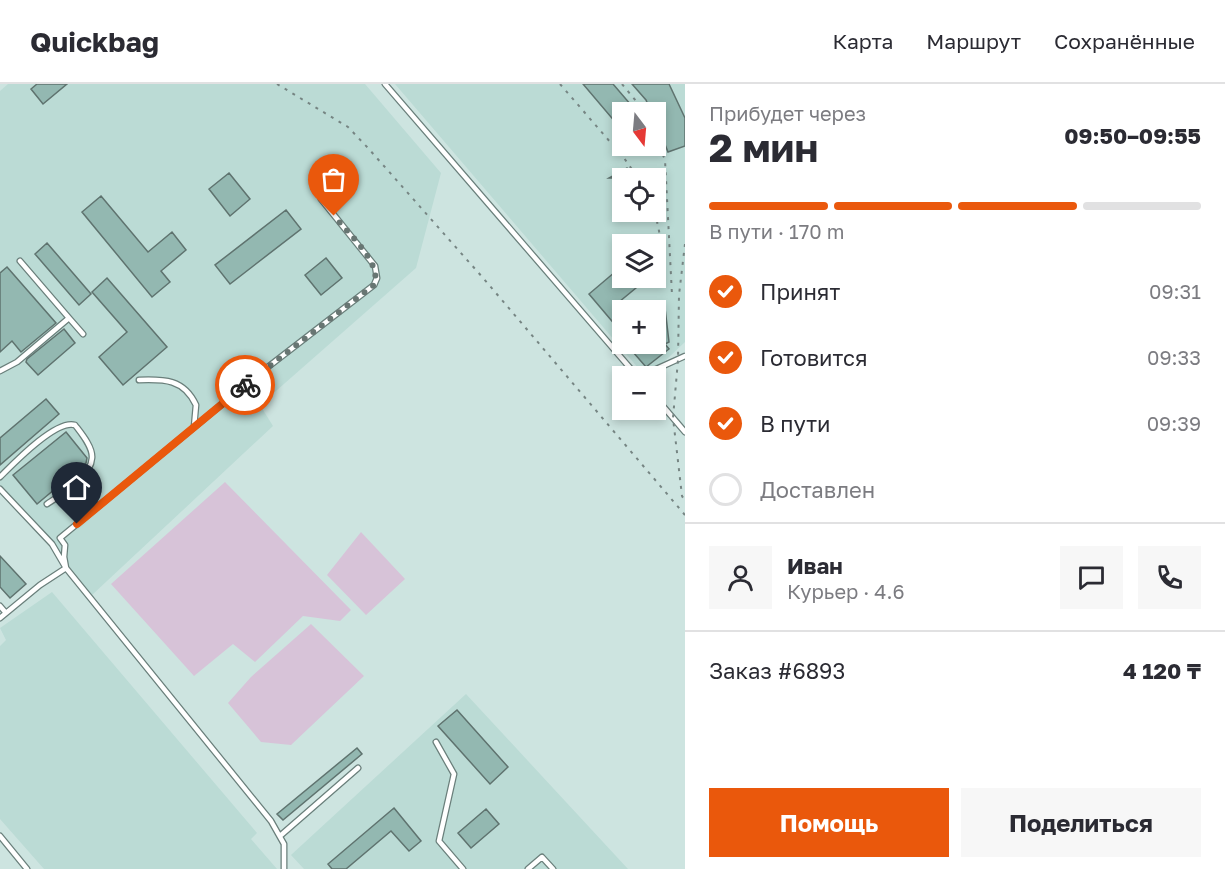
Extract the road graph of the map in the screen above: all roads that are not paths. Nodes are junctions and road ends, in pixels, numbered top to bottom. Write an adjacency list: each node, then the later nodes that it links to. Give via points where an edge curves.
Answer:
1 (386, 84): 7 (lane)
2 (321, 199): 12 (lane, via 375,266 374,285)
3 (20, 261): 4 (lane)
4 (69, 318): 5 (lane); 9 (lane, via 17,362)
5 (83, 334)
6 (685, 356): 8 (lane)
7 (630, 366)
8 (662, 366)
9 (0, 371)
10 (139, 380): 12 (lane, via 167,379 182,386 196,405)
11 (666, 410): 13 (lane)
12 (194, 427): 17 (lane)
13 (685, 432)
14 (0, 477): 16 (lane, via 45,436 62,424 75,424 93,458 73,486)
15 (0, 489): 18 (lane)
16 (47, 504)
17 (60, 538): 18 (lane); 19 (lane, via 65,545)
18 (52, 544): 19 (lane)
19 (66, 568): 21 (lane); 26 (lane)
20 (0, 606): 21 (lane)
21 (6, 613): 22 (lane)
22 (0, 618)
23 (436, 742): 29 (lane, via 454,774 439,841)
24 (358, 768): 26 (lane)
25 (0, 836): 27 (lane)
26 (280, 836): 28 (lane, via 284,844)
27 (27, 869)
28 (284, 869)
29 (463, 869)
30 (528, 869): 31 (lane, via 542,857)
31 (553, 869)

